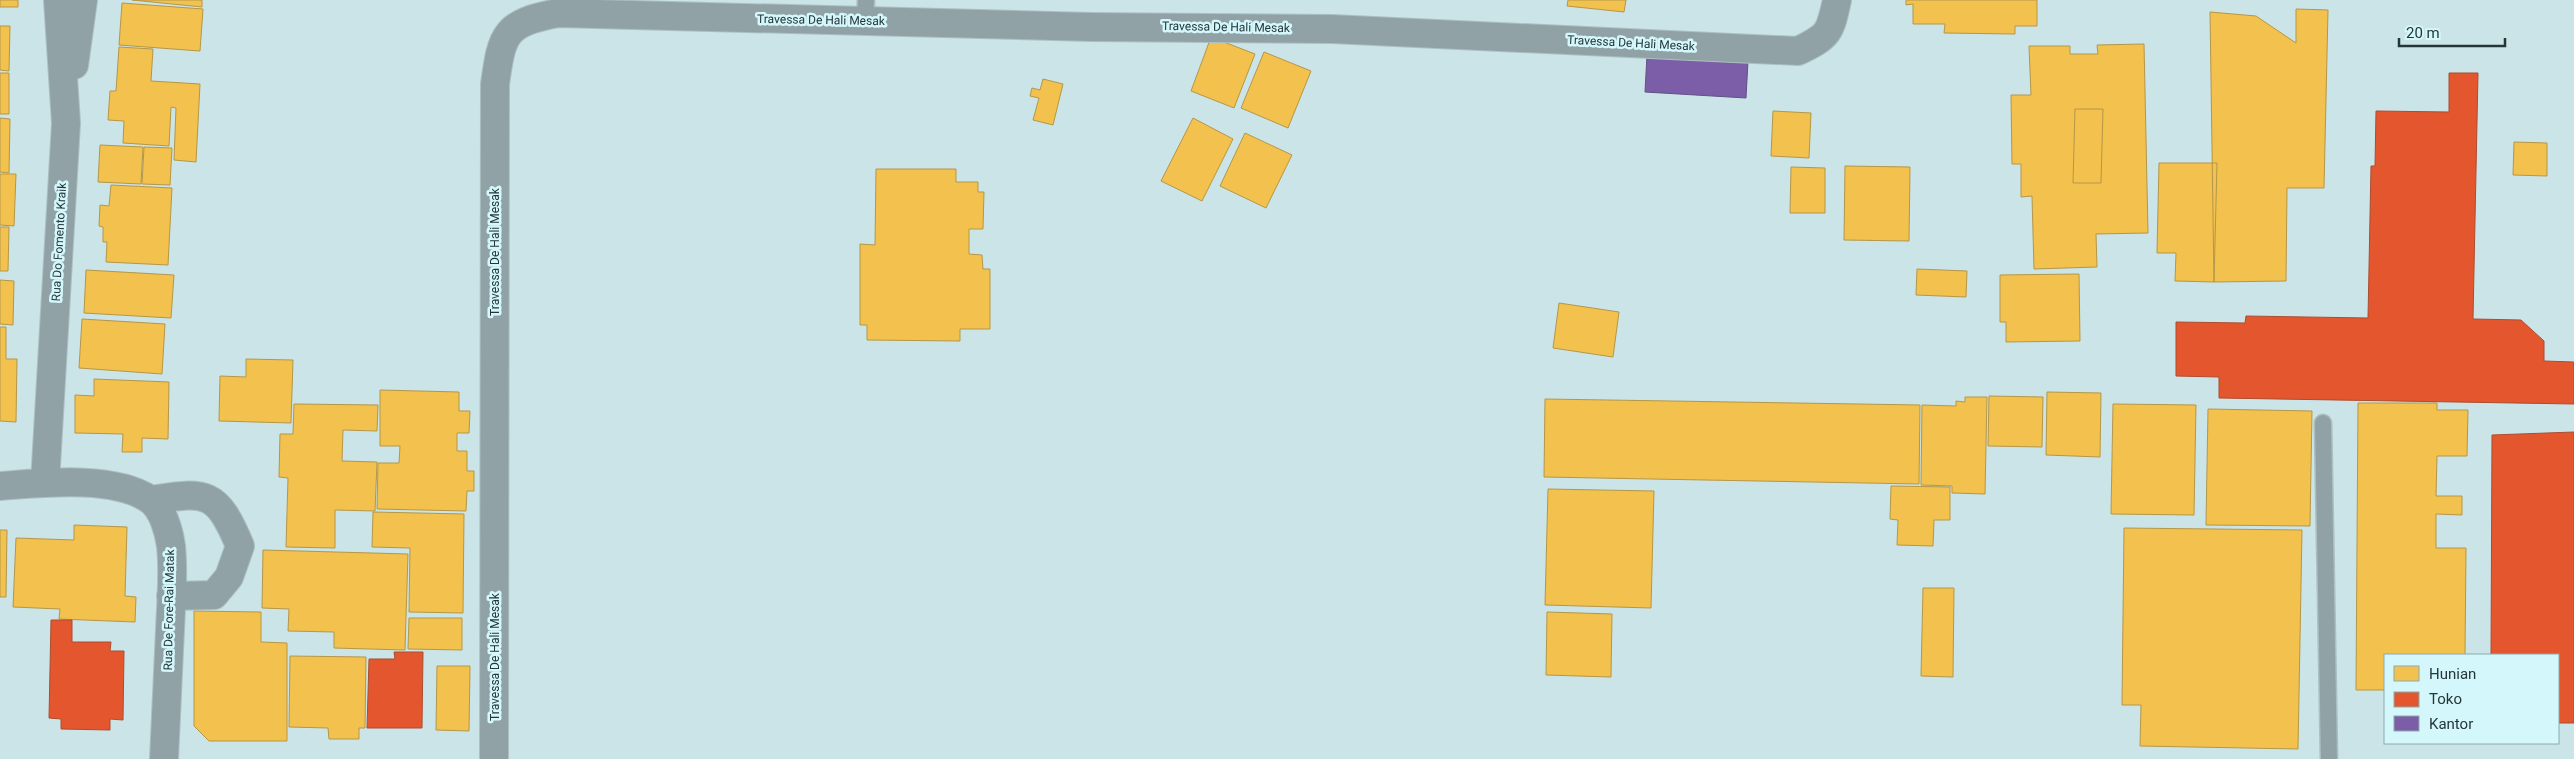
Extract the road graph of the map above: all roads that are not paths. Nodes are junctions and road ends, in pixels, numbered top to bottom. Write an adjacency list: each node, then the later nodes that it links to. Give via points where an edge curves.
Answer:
1 (58, 0): 5 (street, Rua Do Fomento Kraik)
2 (83, 0): 5 (street)
3 (1837, 0): 4 (street, Travessa De Hali Mesak, via 1832,26 1822,40 1798,51 1332,29 1091,27)
4 (865, 11): 12 (street, Travessa De Hali Mesak, via 558,13 530,18 512,28 500,48 496,84)
5 (66, 123): 7 (street, Rua Do Fomento Kraik)
6 (2323, 423): 13 (lane)
7 (45, 483): 8 (street); 9 (street, via 103,485 130,490)
8 (0, 486)
9 (151, 500): 10 (street, Rua De Fore-Rai Matak, via 164,519 171,546); 10 (street, via 189,494 211,498 229,520 240,546 229,576 214,595)
10 (171, 596): 11 (street, Rua De Fore-Rai Matak)
11 (164, 759)
12 (494, 759)
13 (2329, 759)

